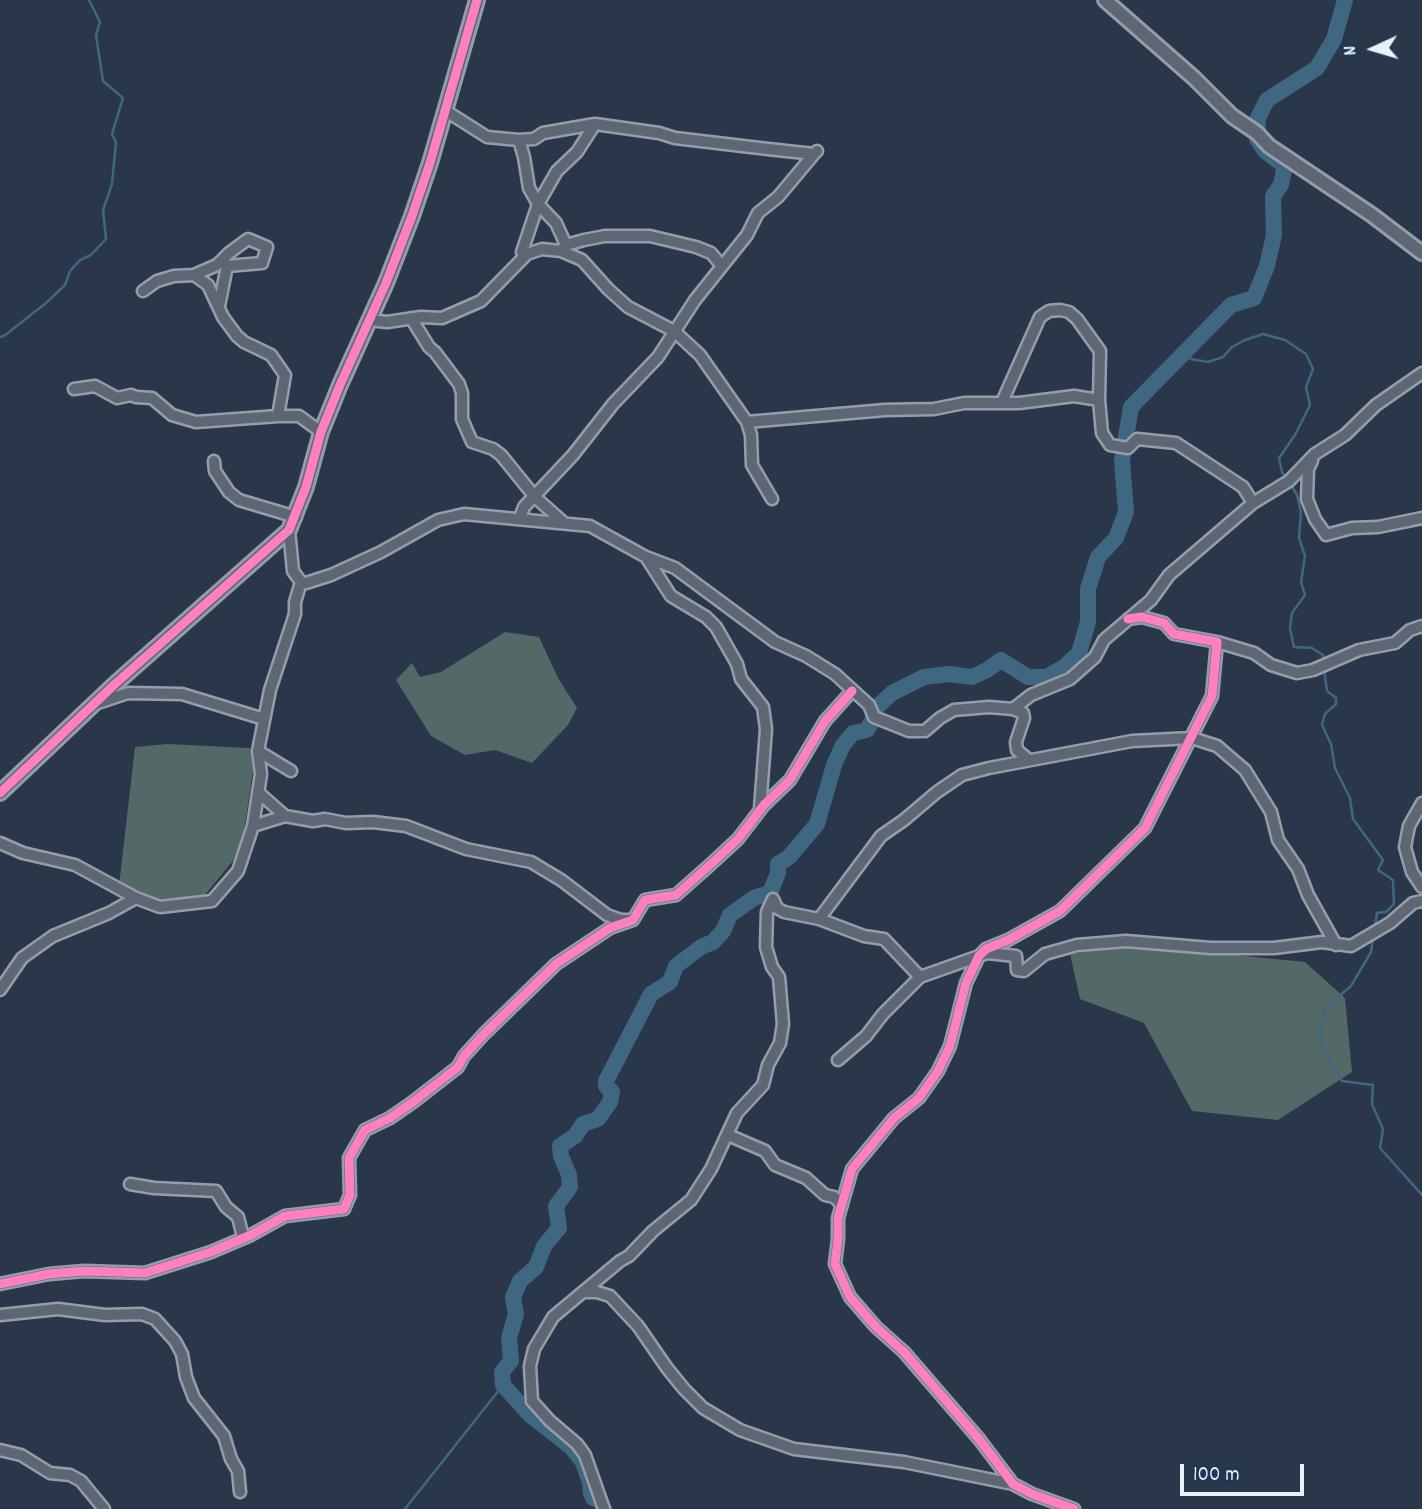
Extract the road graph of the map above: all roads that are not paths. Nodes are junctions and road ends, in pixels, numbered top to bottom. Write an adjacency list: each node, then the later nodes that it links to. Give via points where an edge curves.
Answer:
1 (477, 0): 3 (street)
2 (1105, 0): 10 (street, via 1269,146)
3 (446, 111): 5 (street, via 487,137); 17 (street, via 412,216)
4 (595, 124): 5 (street); 6 (street, via 577,152 557,171); 12 (street, via 675,138 816,152 758,213)
5 (519, 140): 6 (street, via 529,188)
6 (538, 204): 7 (street, via 556,222); 8 (street)
7 (563, 248): 12 (street, via 605,236 650,236 711,253); 16 (street, via 527,254 481,301 465,309 442,318); 18 (street, via 582,260 628,307)
8 (522, 252)
9 (229, 253): 11 (street); 11 (street, via 248,239 267,247 262,263); 13 (street)
10 (1422, 253)
11 (227, 266): 15 (street)
12 (722, 266): 18 (street)
13 (194, 275): 14 (street, via 165,278); 15 (street, via 208,285)
14 (143, 291)
15 (219, 306): 23 (street, via 237,336 271,355 285,374)
16 (411, 318): 17 (street); 28 (street, via 459,384 462,419 472,442 501,455)
17 (369, 320): 25 (street)
18 (674, 331): 24 (street, via 700,355); 28 (street, via 658,357)
19 (1422, 373): 26 (street)
20 (74, 389): 23 (street, via 95,386 117,398 131,394 152,398 172,415 197,422)
21 (1099, 400): 22 (street, via 1074,396); 22 (street, via 1100,351 1077,318 1060,310 1040,317); 30 (street, via 1101,433 1110,445 1128,448 1137,439 1176,443 1243,487)
22 (1002, 402): 24 (street)
23 (278, 416): 25 (street, via 299,416)
24 (747, 422): 29 (street, via 752,465)
25 (321, 432): 31 (street)
26 (1315, 454): 30 (street, via 1289,481); 33 (street, via 1308,469 1307,499 1326,535)
27 (214, 461): 31 (street, via 215,471 239,500)
28 (534, 497): 32 (street); 34 (street)
29 (772, 499)
30 (1253, 503): 38 (street, via 1169,575 1151,600)
31 (296, 517): 35 (street)
32 (520, 518): 34 (street); 37 (street, via 447,517 331,575)
33 (1422, 518)
34 (563, 522): 36 (street, via 590,526)
35 (289, 530): 37 (street, via 293,571); 42 (street)
36 (646, 557): 41 (street, via 676,568 775,642 835,674); 52 (street, via 671,596 716,627 741,679 763,707 766,729)
37 (300, 582): 44 (street)
38 (1128, 619): 40 (street, via 1142,617 1164,623 1174,634); 43 (street, via 1070,679 1031,695)
39 (1422, 626): 40 (street, via 1395,643 1359,650 1297,673)
40 (1217, 642): 45 (street, via 1212,696)
41 (852, 691): 43 (street, via 869,705 874,718 909,731 925,731 954,710); 52 (street, via 818,731 790,780)
42 (91, 706): 44 (street, via 128,693 182,694); 50 (street)
43 (1013, 709): 47 (street, via 1024,718 1017,750)
44 (264, 719): 46 (street)
45 (1192, 738): 47 (street, via 1132,741); 61 (street, via 1217,746 1245,770 1271,812 1278,840); 62 (street, via 1145,828 1060,911)
46 (258, 751): 48 (street); 49 (street)
47 (1029, 760): 59 (street, via 962,775 937,792 880,836)
48 (291, 771)
49 (258, 792): 53 (street); 54 (street)
50 (0, 793)
51 (1422, 803): 56 (street, via 1409,826 1405,847)
52 (760, 812): 60 (street, via 738,839 676,895 645,900)
53 (285, 816): 54 (street); 60 (street, via 406,826 466,849 531,862 607,915)
54 (253, 826): 57 (street, via 237,871 212,901 160,907)
55 (0, 843): 57 (street, via 75,865)
56 (1422, 887)
57 (136, 898): 64 (street, via 53,936 23,958)
58 (1422, 901): 61 (street, via 1351,947)
59 (819, 919): 63 (street, via 884,939); 66 (street, via 784,912 773,899 767,912 766,947 779,977 780,1043 764,1085 737,1113)
60 (633, 920): 69 (street, via 610,928 556,964 484,1034 458,1067 390,1118 365,1130 349,1158 350,1195 344,1209 285,1216)
61 (1336, 945): 62 (street, via 1211,948 1125,941 1077,945 1045,954 1024,971 1017,970 1016,957)
62 (979, 956): 63 (street); 68 (street, via 938,1071 919,1098 894,1118 852,1168)
63 (920, 977): 65 (street, via 866,1037)
64 (0, 990)
65 (838, 1060)
66 (727, 1136): 68 (street, via 765,1151 775,1165 806,1178); 71 (street, via 691,1200)
67 (130, 1184): 69 (street, via 216,1191 238,1217)
68 (842, 1205): 74 (street, via 835,1264 849,1297 904,1352)
69 (243, 1237): 70 (street, via 145,1273 84,1271)
70 (0, 1284)
71 (583, 1292): 74 (street, via 610,1296 684,1389 703,1408 740,1430 794,1449 904,1462); 77 (street, via 553,1317 541,1335 530,1366 530,1396 550,1421 578,1444)
72 (0, 1315): 75 (street, via 58,1309 142,1314 155,1319 182,1354 194,1398 224,1436 239,1471)
73 (0, 1450): 76 (street, via 21,1455 50,1473 81,1481)
74 (1013, 1484): 78 (street)
75 (240, 1492)
76 (104, 1509)
77 (604, 1509)
78 (1074, 1509)

